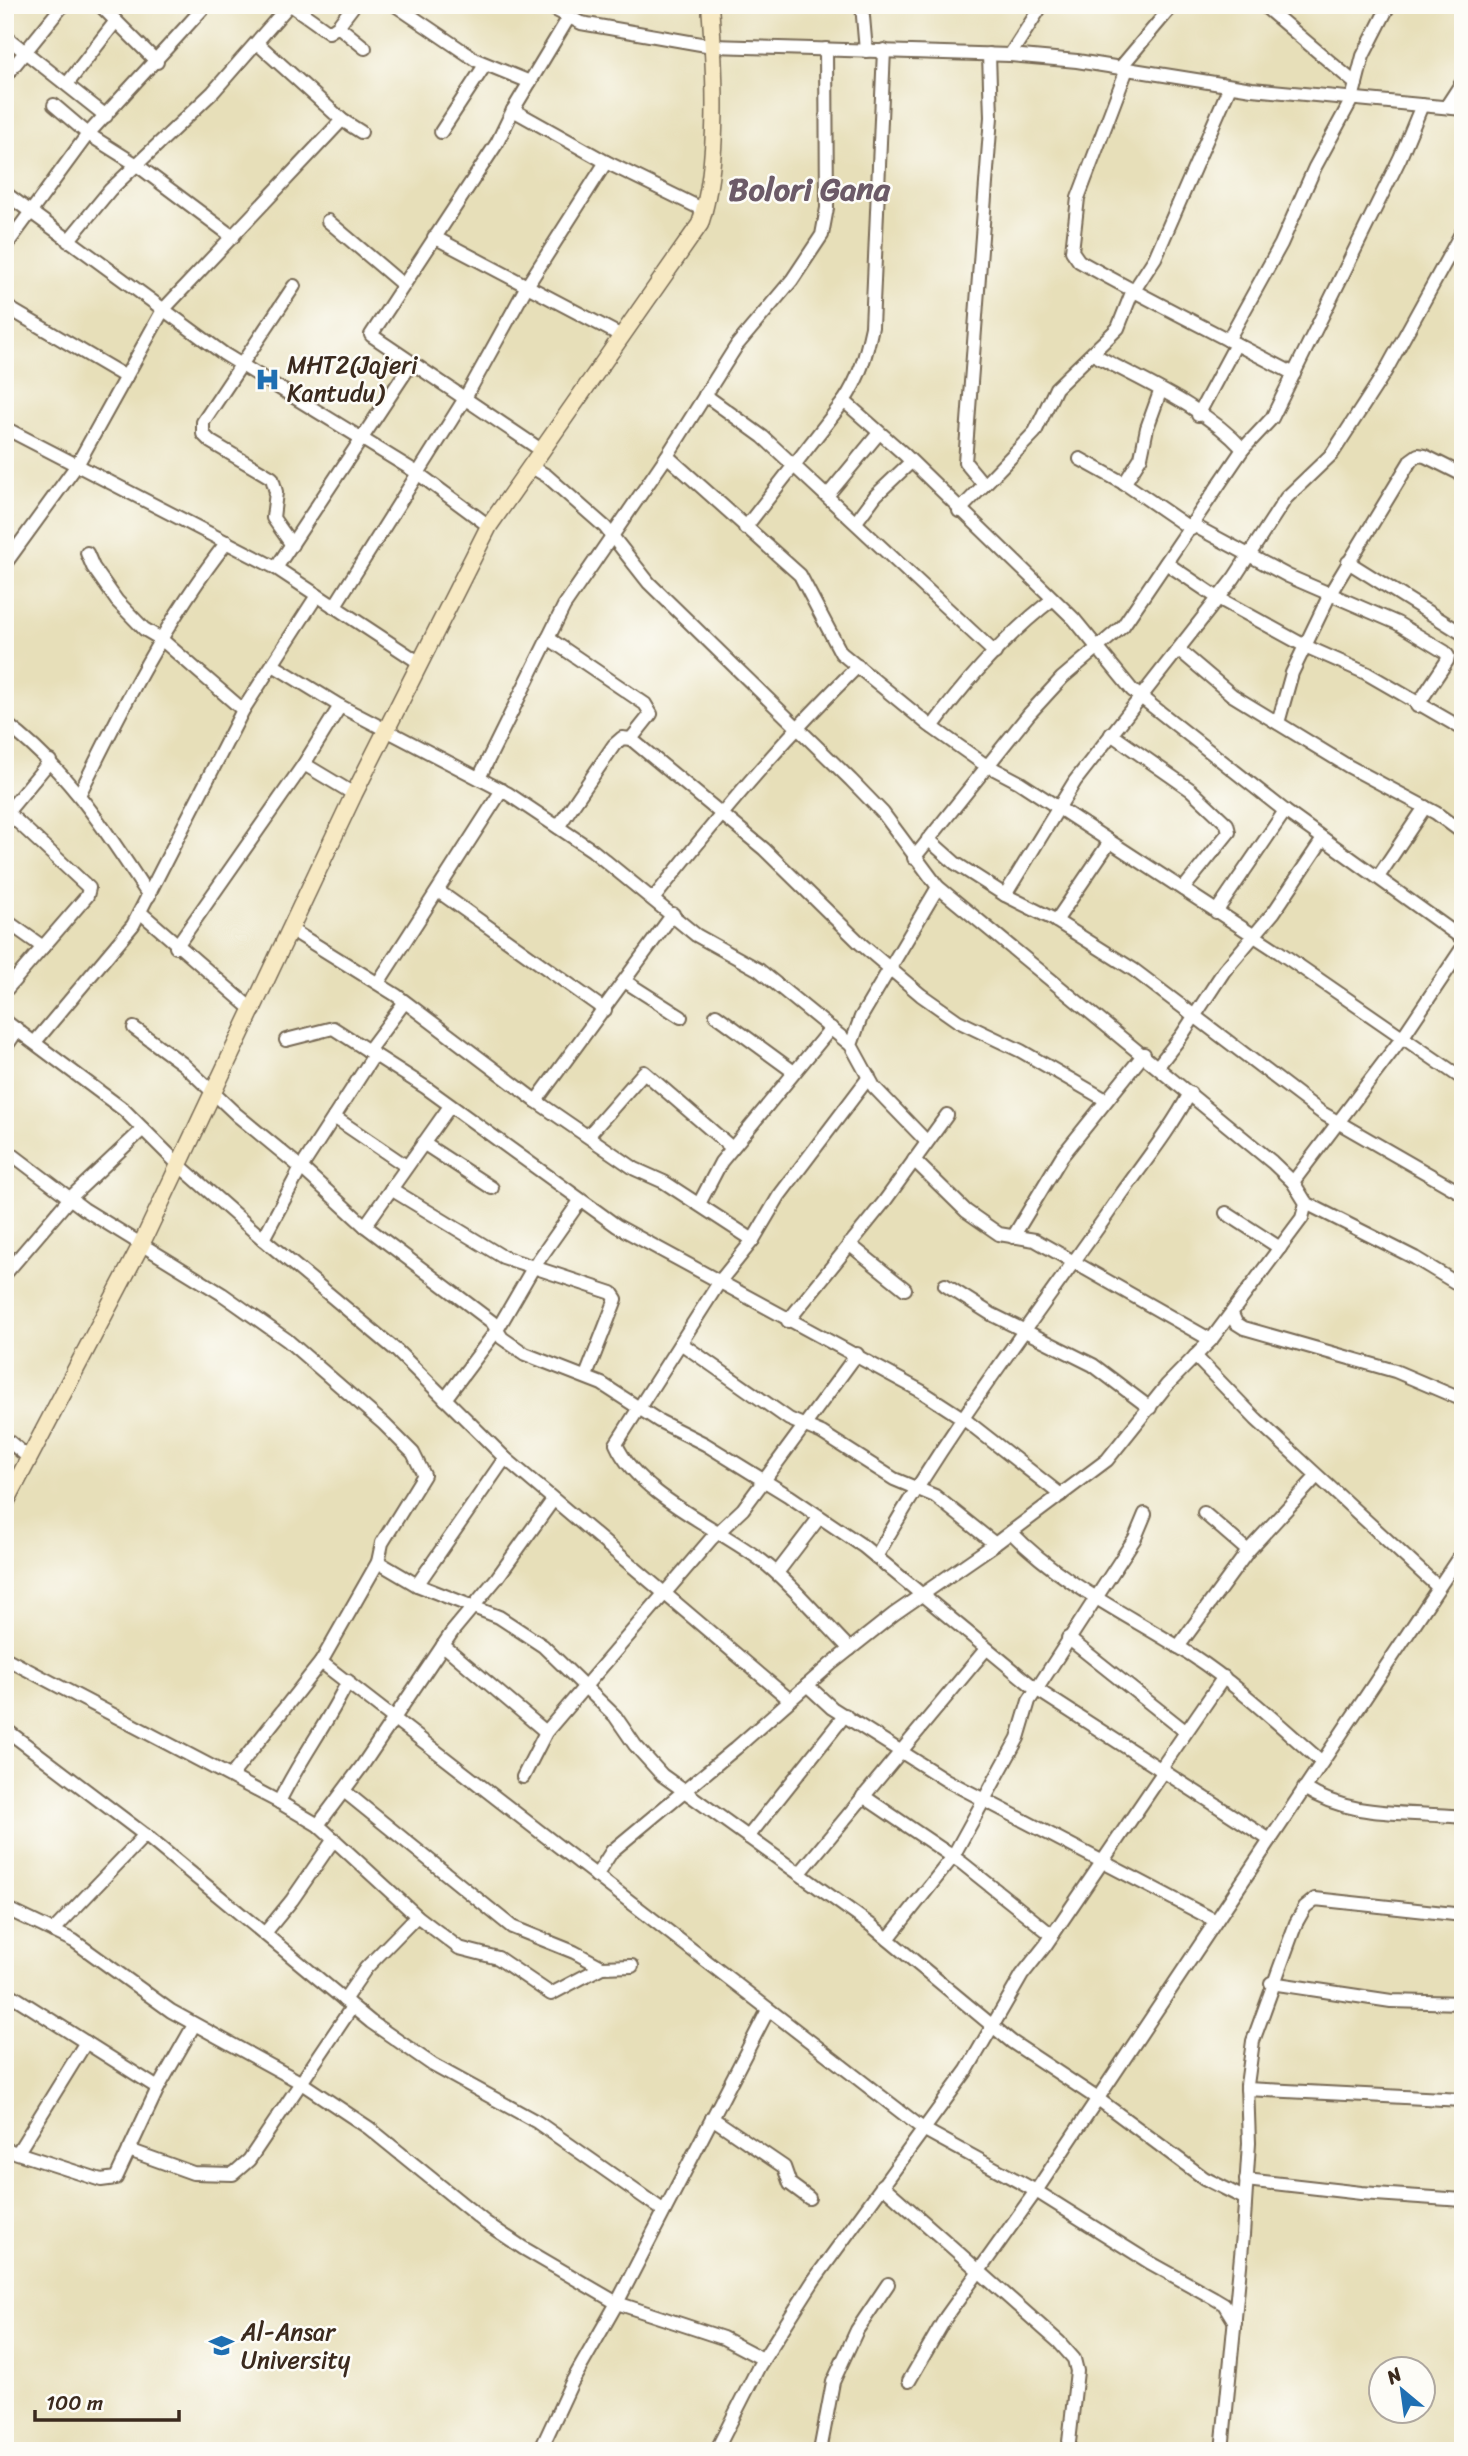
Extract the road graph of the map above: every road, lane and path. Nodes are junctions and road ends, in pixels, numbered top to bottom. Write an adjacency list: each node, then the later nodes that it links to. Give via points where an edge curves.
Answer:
1 (63, 5): 23 (street)
2 (100, 5): 15 (street)
3 (206, 5): 27 (street)
4 (354, 5): 16 (street)
5 (395, 5): 28 (street)
6 (546, 5): 14 (street)
7 (710, 5): 19 (street)
8 (862, 5): 24 (street)
9 (1042, 5): 26 (street)
10 (1173, 5): 29 (street)
11 (1263, 5): 33 (street)
12 (1389, 5): 33 (street, via 1363,56)
13 (286, 6): 16 (street, via 328,32); 18 (street)
14 (569, 17): 19 (street); 32 (street)
15 (116, 21): 27 (street); 34 (street)
16 (338, 26): 20 (street)
17 (5, 36): 23 (street)
18 (257, 43): 43 (street); 48 (street, via 214,92)
19 (712, 46): 21 (street); 50 (street, via 714,103)
20 (365, 48)
21 (825, 50): 24 (street); 72 (street, via 827,208 822,235 737,345)
22 (884, 50): 24 (street); 25 (street); 74 (street, via 872,327 858,380)
23 (26, 51): 30 (street); 34 (street)
24 (866, 51)
25 (989, 54): 26 (street); 90 (street, via 991,117 965,462)
26 (1010, 55): 29 (street)
27 (157, 62): 42 (street)
28 (485, 65): 32 (street); 45 (street)
29 (1124, 68): 35 (street); 61 (street, via 1078,198 1072,251 1079,261)
30 (5, 77)
31 (1463, 81): 39 (street)
32 (530, 82): 41 (street)
33 (1356, 83): 36 (street)
34 (67, 84): 42 (street)
35 (1230, 86): 36 (street); 61 (street, via 1155,258)
36 (1352, 99): 38 (street); 65 (street)
37 (54, 105): 46 (street)
38 (1422, 105): 39 (street); 69 (street)
39 (1446, 107): 40 (street)
40 (1463, 108)
41 (513, 110): 47 (street); 55 (street, via 497,143)
42 (106, 116): 46 (street)
43 (342, 120): 44 (street); 54 (street)
44 (361, 132)
45 (442, 132)
46 (88, 135): 48 (street); 51 (street)
47 (606, 162): 50 (street); 60 (street)
48 (137, 165): 54 (street); 56 (street)
49 (5, 193): 51 (street)
50 (704, 211): 64 (street, via 663,279)
51 (30, 213): 56 (street); 57 (street)
52 (328, 221): 58 (street)
53 (1463, 230): 101 (street, via 1358,415 1332,454 1278,509)
54 (233, 237): 63 (street)
55 (434, 237): 58 (street); 60 (street)
56 (68, 241): 63 (street)
57 (5, 247)
58 (402, 284): 68 (street, via 371,335)
59 (294, 286): 67 (street)
60 (527, 286): 64 (street); 73 (street)
61 (1135, 290): 65 (street); 66 (street, via 1118,328)
62 (5, 306): 70 (street)
63 (163, 310): 67 (street); 70 (street)
64 (620, 335): 80 (street)
65 (1232, 342): 69 (street); 75 (street)
66 (1093, 354): 71 (street); 90 (street, via 1056,388 1035,432)
67 (241, 363): 78 (street); 99 (street, via 203,422 203,434 272,478 276,492 273,518)
68 (411, 364): 73 (street); 78 (street)
69 (1294, 374): 79 (street, via 1272,418)
70 (126, 377): 84 (street)
71 (1160, 392): 75 (street); 89 (street, via 1141,457)
72 (705, 395): 81 (street); 86 (street)
73 (464, 400): 80 (street); 87 (street)
74 (844, 401): 77 (street); 86 (street)
75 (1198, 415): 79 (street)
76 (5, 428): 84 (street)
77 (879, 433): 83 (street); 91 (street)
78 (360, 438): 87 (street); 99 (street)
79 (1243, 449): 95 (street)
80 (541, 450): 85 (street)
81 (667, 456): 96 (street); 97 (street)
82 (1080, 459): 89 (street)
83 (911, 462): 92 (street); 93 (street, via 876,495)
84 (76, 465): 98 (street); 104 (street)
85 (530, 466): 94 (street); 97 (street, via 557,484)
86 (794, 466): 91 (street); 96 (street)
87 (416, 472): 94 (street); 110 (street)
88 (1463, 475): 102 (street, via 1418,455 1411,460)
89 (1124, 484): 95 (street)
90 (984, 485): 92 (street)
91 (827, 496): 93 (street)
92 (960, 511): 109 (street)
93 (856, 522): 117 (street)
94 (489, 526): 118 (street)
95 (1192, 527): 101 (street); 103 (street)
96 (746, 528): 120 (street, via 800,575 841,653)
97 (611, 536): 112 (street); 127 (street, via 649,583)
98 (227, 542): 105 (street); 113 (street)
99 (292, 545): 105 (street)
100 (87, 553): 113 (street, via 117,601 144,629)
101 (1251, 555): 106 (street); 108 (street)
102 (1348, 562): 106 (street); 111 (street)
103 (1166, 563): 108 (street); 115 (street, via 1123,626)
104 (5, 564)
105 (276, 568): 107 (street)
106 (1331, 592): 114 (street); 123 (street, via 1397,623 1448,656)
107 (316, 597): 110 (street); 119 (street)
108 (1218, 598): 114 (street); 116 (street)
109 (1053, 599): 115 (street); 117 (street)
110 (334, 607): 118 (street)
111 (1463, 634)
112 (548, 638): 132 (street, via 650,709 651,714); 136 (street)
113 (161, 639): 124 (street); 138 (street)
114 (1305, 646): 123 (street, via 1366,674); 126 (street)
115 (1099, 648): 121 (street); 135 (street, via 1054,687)
116 (1178, 650): 121 (street); 126 (street, via 1232,695)
117 (995, 653): 128 (street)
118 (420, 663): 130 (street)
119 (273, 665): 122 (street); 124 (street)
120 (858, 666): 127 (street); 128 (street)
121 (1143, 698): 131 (street); 142 (street)
122 (340, 706): 130 (street); 134 (street)
123 (1417, 706): 129 (street)
124 (243, 710): 156 (street)
125 (5, 723): 133 (street)
126 (1278, 723): 140 (street)
127 (797, 726): 144 (street); 150 (street, via 883,813)
128 (932, 727): 135 (street)
129 (1463, 729)
130 (387, 730): 136 (street); 139 (street)
131 (1111, 734): 141 (street); 153 (street, via 1192,790 1227,824 1229,832)
132 (631, 739): 144 (street); 145 (street, via 622,738 614,745)
133 (50, 761): 138 (street); 143 (street)
134 (304, 764): 139 (street); 167 (street)
135 (987, 765): 141 (street); 147 (street)
136 (479, 778): 137 (street)
137 (502, 790): 145 (street); 154 (street)
138 (80, 793): 156 (street)
139 (354, 794): 163 (street)
140 (1425, 807): 146 (street); 151 (street)
141 (1057, 808): 149 (street); 155 (street)
142 (1285, 811): 148 (street); 159 (street)
143 (6, 812): 166 (street, via 89,888)
144 (721, 812): 157 (street); 169 (street)
145 (558, 827): 157 (street)
146 (1463, 833)
147 (928, 839): 150 (street); 155 (street, via 955,863)
148 (1323, 839): 151 (street); 164 (street)
149 (1110, 843): 153 (street); 162 (street)
150 (914, 858): 152 (street)
151 (1378, 877): 165 (street)
152 (938, 887): 169 (street); 189 (street)
153 (1183, 889): 159 (street)
154 (438, 891): 171 (street); 174 (street)
155 (1005, 895): 162 (street)
156 (149, 896): 158 (street)
157 (654, 898): 160 (street)
158 (140, 912): 167 (street); 185 (street)
159 (1216, 912): 164 (street)
160 (673, 914): 170 (street); 181 (street, via 696,935 759,970)
161 (5, 919): 166 (street)
162 (1056, 921): 178 (street, via 1134,970)
163 (290, 929): 171 (street); 175 (street)
164 (1254, 937): 178 (street); 183 (street)
165 (1463, 939)
166 (43, 947): 172 (street)
167 (176, 947): 175 (street)
168 (1463, 947): 183 (street)
169 (890, 966): 186 (street); 196 (street, via 958,1021)
170 (626, 982): 174 (street); 177 (street)
171 (378, 983): 173 (street)
172 (5, 991)
173 (404, 1003): 188 (street); 197 (street)
174 (605, 1010): 197 (street)
175 (254, 1011): 194 (street)
176 (716, 1015): 191 (street)
177 (681, 1017)
178 (1193, 1017): 190 (street); 201 (street)
179 (5, 1021): 182 (street)
180 (134, 1028): 194 (street)
181 (831, 1028): 186 (street); 191 (street)
182 (18, 1029): 185 (street); 187 (street)
183 (1402, 1038): 193 (street); 201 (street)
184 (286, 1040): 188 (street, via 333,1028)
185 (35, 1042): 202 (street)
186 (850, 1045): 192 (street)
187 (5, 1048)
188 (371, 1053): 198 (street); 200 (street)
189 (1144, 1054): 190 (street); 196 (street)
190 (1158, 1066): 195 (street)
191 (794, 1072): 207 (street)
192 (869, 1076): 204 (street, via 874,1087); 224 (street, via 779,1196)
193 (1463, 1079)
194 (215, 1092): 209 (street); 211 (street)
195 (1190, 1093): 212 (street); 228 (street, via 1161,1143)
196 (1106, 1100): 222 (street, via 1062,1156)
197 (536, 1101): 203 (street)
198 (450, 1107): 205 (street); 217 (street)
199 (947, 1115): 204 (street)
200 (334, 1117): 210 (street); 211 (street)
201 (1337, 1122): 212 (street); 215 (street)
202 (143, 1129): 209 (street); 216 (street)
203 (588, 1136): 207 (street, via 644,1072); 219 (street, via 635,1169)
204 (927, 1142): 208 (street)
205 (424, 1143): 210 (street); 213 (street)
206 (5, 1149): 216 (street)
207 (732, 1149): 219 (street)
208 (914, 1160): 222 (street, via 966,1211 999,1234); 225 (street)
209 (179, 1165): 223 (street); 226 (street)
210 (406, 1166): 214 (street)
211 (302, 1168): 221 (street); 223 (street)
212 (1293, 1182): 218 (street)
213 (492, 1188)
214 (391, 1189): 221 (street); 229 (street, via 503,1257)
215 (1463, 1194)
216 (70, 1198): 226 (street); 230 (street)
217 (580, 1201): 229 (street); 231 (street)
218 (1306, 1203): 227 (street, via 1302,1218); 233 (street)
219 (699, 1204): 224 (street)
220 (1226, 1213): 227 (street)
221 (365, 1226): 237 (street)
222 (1013, 1237): 228 (street, via 1035,1240)
223 (263, 1239): 244 (street, via 397,1350)
224 (753, 1240): 231 (street)
225 (849, 1244): 234 (street); 236 (street)
226 (141, 1245): 251 (street); 268 (street, via 287,1340 418,1459 424,1475 382,1543)
227 (1280, 1248): 235 (street)
228 (1074, 1262): 238 (street); 239 (street)
229 (534, 1268): 237 (street); 243 (street, via 616,1298)
230 (5, 1274)
231 (720, 1281): 236 (street); 240 (street)
232 (945, 1284): 238 (street)
233 (1463, 1287)
234 (905, 1289)
235 (1232, 1314): 239 (street); 245 (street, via 1244,1328 1395,1371)
236 (788, 1321): 241 (street)
237 (497, 1330): 243 (street, via 525,1354); 244 (street)
238 (1022, 1330): 247 (street, via 1093,1366); 248 (street)
239 (1211, 1340): 242 (street)
240 (682, 1344): 246 (street); 249 (street)
241 (856, 1354): 248 (street); 249 (street)
242 (1195, 1356): 247 (street); 253 (street)
243 (586, 1376): 246 (street)
244 (445, 1399): 252 (street)
245 (1463, 1400)
246 (638, 1405): 254 (street); 263 (street, via 616,1444 621,1455 654,1487)
247 (1150, 1408): 256 (street, via 1107,1460)
248 (964, 1419): 255 (street); 256 (street)
249 (805, 1428): 254 (street); 255 (street, via 822,1433)
250 (5, 1438): 251 (street)
251 (29, 1458): 258 (street)
252 (505, 1458): 257 (street); 270 (street)
253 (1317, 1476): 266 (street); 271 (street)
254 (764, 1483): 261 (street); 263 (street)
255 (915, 1489): 264 (street, via 935,1496); 267 (street)
256 (1061, 1495): 262 (street)
257 (553, 1500): 272 (street); 275 (street)
258 (5, 1504)
259 (1204, 1513): 266 (street)
260 (1145, 1514): 274 (street)
261 (819, 1518): 267 (street); 269 (street)
262 (1011, 1532): 264 (street); 274 (street, via 1043,1564)
263 (718, 1534): 269 (street); 272 (street)
264 (995, 1544): 273 (street)
265 (1463, 1550): 271 (street)
266 (1248, 1551): 278 (street)
267 (876, 1558): 273 (street)
268 (378, 1562): 270 (street); 282 (street)
269 (777, 1573): 279 (street)
270 (417, 1586): 275 (street)
271 (1438, 1587): 295 (street)
272 (665, 1591): 286 (street); 288 (street)
273 (920, 1596): 279 (street); 280 (street)
274 (1097, 1598): 276 (street); 278 (street)
275 (472, 1607): 277 (street); 286 (street, via 499,1617 543,1646)
276 (1068, 1638): 287 (street); 292 (street)
277 (443, 1645): 290 (street); 293 (street)
278 (1178, 1647): 283 (street)
279 (850, 1649): 285 (street)
280 (986, 1649): 287 (street); 294 (street)
281 (5, 1658): 297 (street)
282 (321, 1662): 284 (street); 297 (street)
283 (1224, 1677): 292 (street); 295 (street)
284 (348, 1681): 290 (street); 304 (street)
285 (807, 1685): 288 (street); 289 (street)
286 (585, 1687): 293 (street); 301 (street, via 662,1775)
287 (1036, 1689): 296 (street); 303 (street, via 1018,1738)
288 (790, 1700): 301 (street)
289 (845, 1715): 294 (street); 308 (street)
290 (396, 1717): 300 (street); 314 (street)
291 (5, 1729): 307 (street)
292 (1185, 1731): 296 (street)
293 (546, 1732): 298 (street)
294 (901, 1751): 302 (street); 303 (street)
295 (1322, 1762): 299 (street)
296 (1162, 1770): 310 (street); 312 (street)
297 (231, 1776): 304 (street)
298 (523, 1777)
299 (1304, 1788): 305 (street, via 1357,1811); 310 (street)
300 (344, 1791): 306 (street); 324 (street, via 512,1927)
301 (684, 1792): 308 (street); 314 (street, via 612,1851)
302 (863, 1796): 311 (street); 313 (street)
303 (985, 1799): 311 (street); 312 (street)
304 (279, 1802): 306 (street)
305 (1463, 1817)
306 (318, 1825): 309 (street)
307 (145, 1835): 319 (street); 320 (street)
308 (748, 1837): 313 (street)
309 (334, 1839): 317 (street); 320 (street)
310 (1270, 1840): 318 (street)
311 (952, 1858): 321 (street); 322 (street)
312 (1100, 1863): 318 (street); 321 (street)
313 (800, 1874): 322 (street)
314 (596, 1876): 329 (street)
315 (5, 1908): 319 (street)
316 (1463, 1915): 325 (street, via 1315,1899 1296,1923)
317 (416, 1916): 324 (street, via 459,1948 498,1958 551,1994); 328 (street, via 366,1968)
318 (1216, 1922): 336 (street)
319 (53, 1931): 330 (street)
320 (265, 1933): 328 (street)
321 (1052, 1934): 331 (street)
322 (888, 1939): 331 (street)
323 (632, 1966): 324 (street)
324 (601, 1967)
325 (1272, 1983): 327 (street, via 1391,2001); 335 (street, via 1253,2041)
326 (5, 1991): 332 (street)
327 (1463, 2003)
328 (348, 2004): 333 (street); 348 (street, via 433,2065 537,2122)
329 (768, 2010): 338 (street); 339 (street)
330 (194, 2025): 333 (street); 334 (street)
331 (992, 2025): 336 (street); 339 (street, via 967,2070)
332 (86, 2042): 334 (street); 341 (street)
333 (300, 2082): 340 (street, via 249,2160 233,2174 193,2172); 351 (street, via 369,2128 523,2249)
334 (158, 2088): 340 (street)
335 (1247, 2089): 337 (street); 342 (street)
336 (1098, 2099): 344 (street); 345 (street, via 1204,2178)
337 (1463, 2100)
338 (712, 2118): 346 (street, via 784,2167 790,2184); 348 (street)
339 (923, 2129): 343 (street); 344 (street)
340 (129, 2150): 341 (street, via 116,2178 101,2180)
341 (12, 2151)
342 (1245, 2180): 345 (street); 347 (street)
343 (882, 2185): 349 (street); 353 (street)
344 (1036, 2191): 349 (street); 352 (street, via 1224,2304)
345 (1244, 2198): 352 (street)
346 (809, 2199)
347 (1463, 2200)
348 (664, 2211): 351 (street)
349 (978, 2273): 354 (street); 358 (street, via 1074,2359 1077,2371)
350 (888, 2284): 357 (street, via 857,2330 833,2382)
351 (617, 2303): 353 (street, via 723,2338); 355 (street)
352 (1236, 2322): 359 (street)
353 (763, 2359): 356 (street)
354 (909, 2381)
355 (540, 2451)
356 (716, 2451)
357 (820, 2451)
358 (1068, 2451)
359 (1222, 2451)

